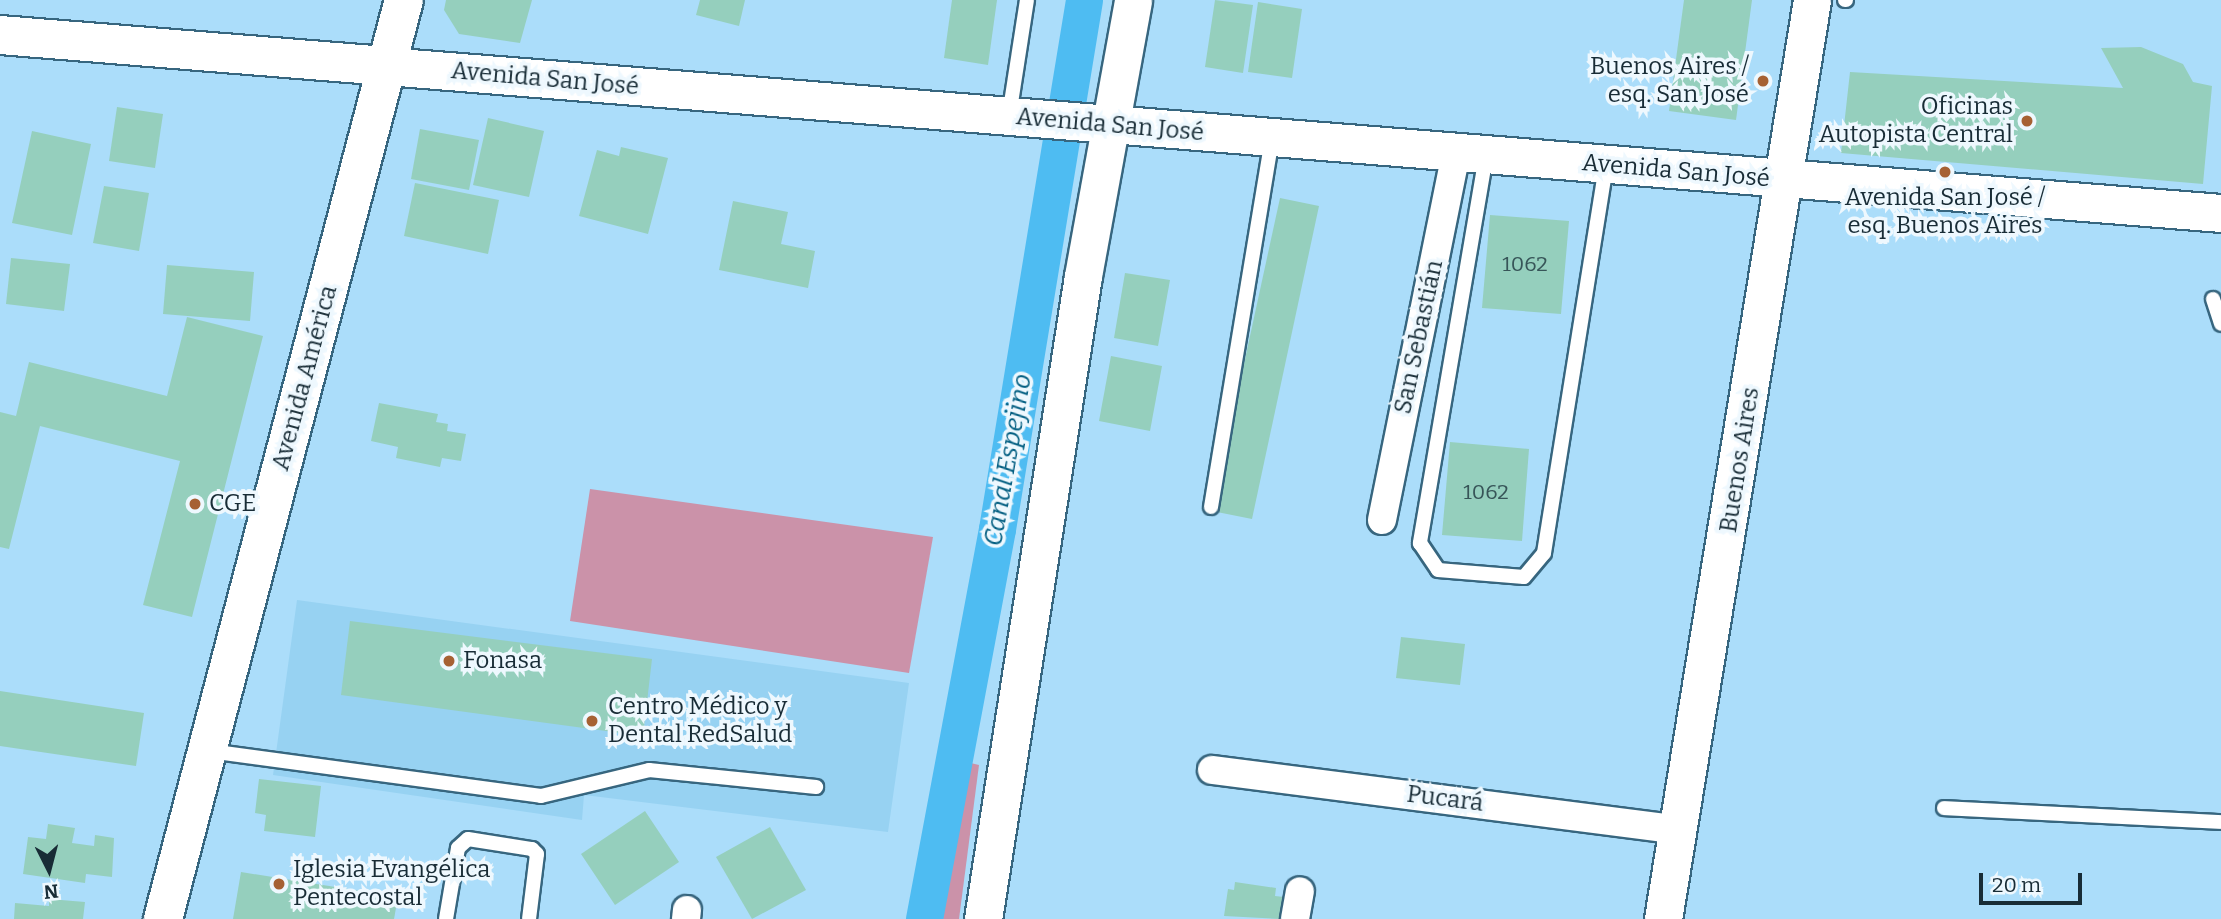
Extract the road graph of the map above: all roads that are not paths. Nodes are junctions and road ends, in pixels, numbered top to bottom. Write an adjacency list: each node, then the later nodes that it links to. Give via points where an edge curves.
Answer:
1 (404, 0): 6 (main road, Avenida América)
2 (1027, 0): 7 (lane)
3 (1133, 0): 8 (street)
4 (1812, 0): 12 (street, Buenos Aires)
5 (0, 35): 6 (main road, Avenida San José)
6 (386, 66): 7 (street, Avenida San José); 18 (main road, Avenida América)
7 (1014, 118): 8 (street, Avenida San José)
8 (1100, 125): 9 (street, Avenida San José); 28 (street)
9 (1272, 138): 10 (street, Avenida San José); 16 (lane)
10 (1471, 155): 11 (street, Avenida San José); 11 (lane, via 1420,543 1438,570 1524,577 1544,553); 17 (street, San Sebastián)
11 (1606, 165): 12 (street, Avenida San José)
12 (1787, 180): 13 (street, Avenida San José); 23 (street, Buenos Aires)
13 (2221, 213)
14 (2213, 299): 15 (lane)
15 (2221, 324)
16 (1211, 507)
17 (1382, 520)
18 (207, 751): 20 (lane, via 541,796 649,770); 25 (main road, Avenida América)
19 (1212, 769): 23 (street, Pucará)
20 (816, 786)
21 (1944, 808): 22 (lane)
22 (2221, 822)
23 (1678, 830): 30 (street, Buenos Aires)
24 (1300, 891): 29 (street)
25 (163, 919)
26 (446, 919): 27 (lane, via 458,848 468,839 532,849 537,854)
27 (529, 919)
28 (984, 919)
29 (1296, 919)
30 (1663, 919)

